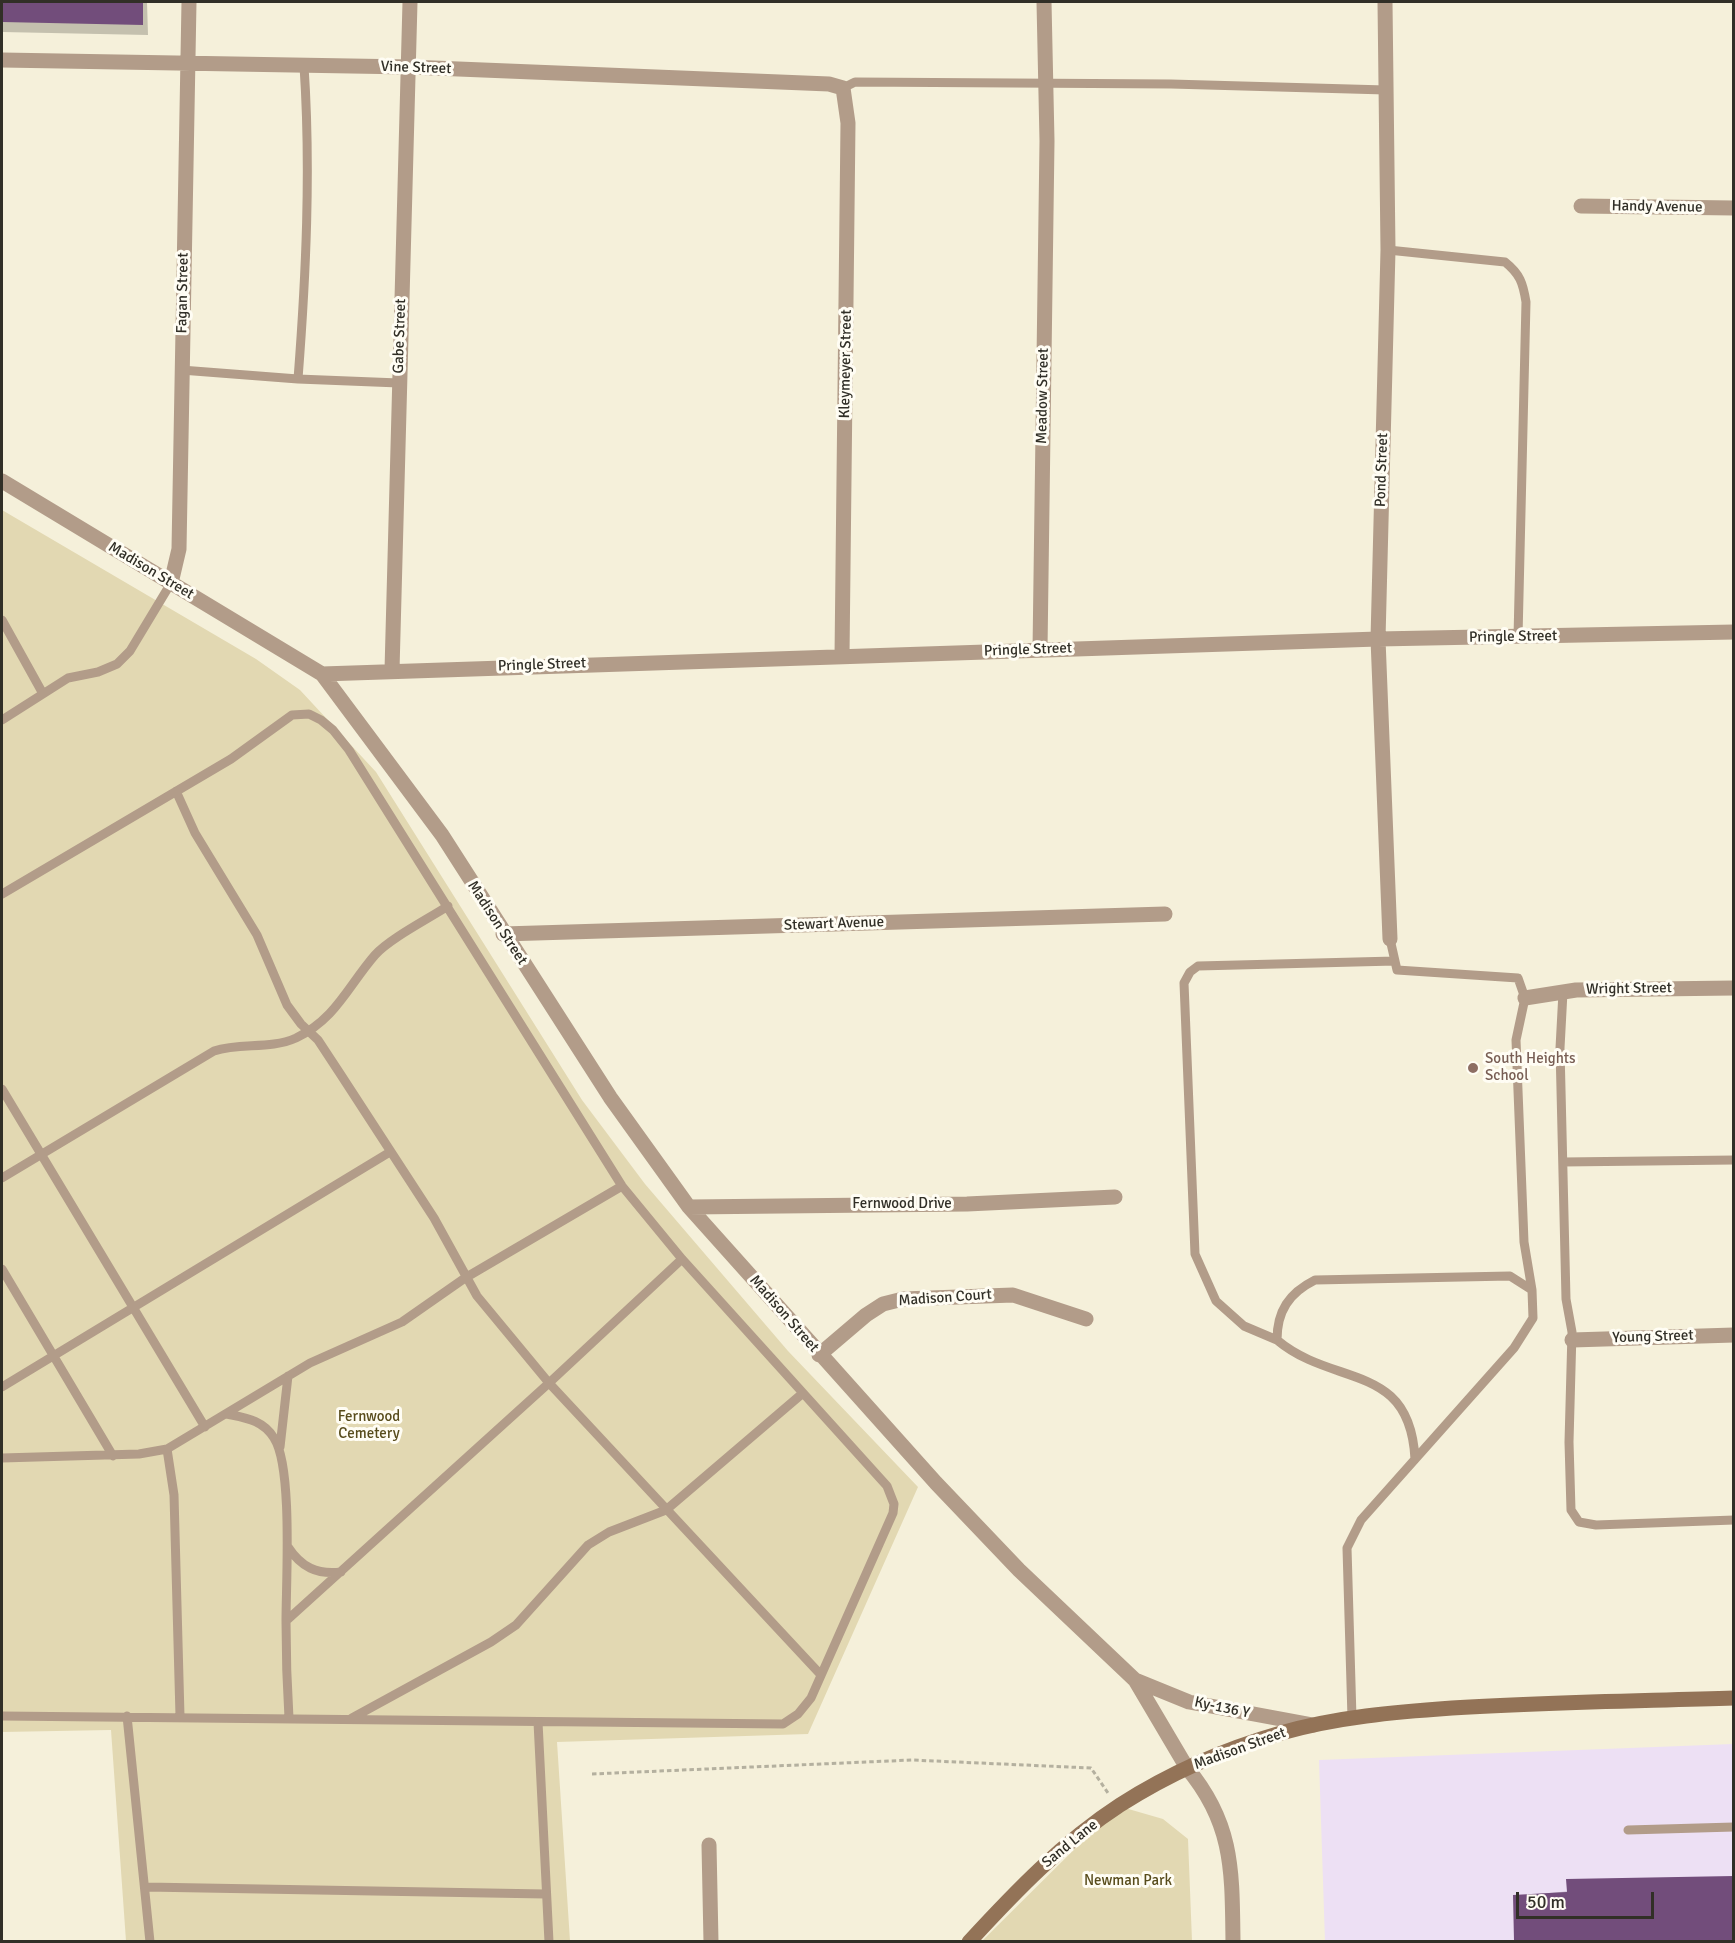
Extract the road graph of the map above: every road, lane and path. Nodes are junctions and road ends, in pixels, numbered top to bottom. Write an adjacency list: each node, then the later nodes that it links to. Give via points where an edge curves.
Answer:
1 (189, 2): 6 (street, Fagan Street)
2 (410, 2): 8 (street, Gabe Street)
3 (1044, 2): 9 (street)
4 (1385, 2): 11 (street, Pond Street)
5 (2, 60): 6 (street, Vine Street)
6 (188, 64): 7 (street, Vine Street); 15 (street, Fagan Street)
7 (304, 66): 8 (street, Vine Street); 16 (lane, via 304,303)
8 (409, 67): 10 (street, Vine Street); 17 (street, Gabe Street)
9 (1045, 77): 10 (lane, via 855,82); 11 (lane); 24 (street, Meadow Street)
10 (836, 86): 25 (street, Kleymeyer Street, via 848,123)
11 (1386, 90): 14 (street, Pond Street)
12 (1581, 206): 13 (street, Handy Avenue)
13 (1734, 208)
14 (1388, 250): 22 (lane, via 1505,262 1518,272 1523,283 1526,313); 23 (street, Pond Street)
15 (182, 370): 16 (lane); 19 (street, Fagan Street, via 179,549)
16 (298, 380): 17 (lane)
17 (399, 383): 26 (street, Gabe Street)
18 (2, 481): 19 (street, Madison Street)
19 (171, 583): 27 (street, Madison Street); 28 (lane, via 130,651 117,664 68,678)
20 (2, 620): 28 (lane)
21 (1734, 632): 22 (street, Pringle Street)
22 (1518, 637): 23 (street, Pringle Street)
23 (1378, 639): 24 (street, Pringle Street); 35 (street, Pond Street)
24 (1040, 650): 25 (street, Pringle Street)
25 (842, 656): 26 (street, Pringle Street)
26 (392, 670): 27 (street, Pringle Street)
27 (322, 674): 34 (street, Madison Street, via 442,835)
28 (42, 692): 29 (lane)
29 (2, 720)
30 (176, 791): 31 (lane); 32 (lane, via 231,759 283,720 309,714 333,730 349,750); 40 (lane, via 195,833 256,935 287,1005)
31 (2, 894)
32 (447, 906): 40 (lane, via 375,954 345,996); 47 (lane)
33 (1165, 914): 34 (street, Stewart Avenue)
34 (503, 934): 49 (street, Madison Street, via 610,1097)
35 (1390, 939): 36 (lane)
36 (1395, 961): 39 (lane, via 1397,969 1518,978); 57 (lane, via 1198,966 1184,983 1195,1254 1216,1301 1244,1326)
37 (1734, 988): 38 (street, Wright Street)
38 (1563, 992): 39 (street, Wright Street); 45 (lane)
39 (1525, 999): 53 (lane, via 1516,1040 1524,1242)
40 (309, 1031): 42 (lane); 43 (lane, via 275,1045 214,1051)
41 (2, 1089): 43 (lane)
42 (390, 1152): 52 (lane, via 434,1218); 54 (lane)
43 (41, 1154): 46 (lane); 54 (lane)
44 (1734, 1160): 45 (lane)
45 (1563, 1162): 58 (lane, via 1566,1299)
46 (2, 1178)
47 (622, 1186): 50 (lane); 52 (lane)
48 (1115, 1197): 49 (street, Fernwood Drive, via 966,1204)
49 (689, 1207): 59 (street, Madison Street)
50 (682, 1259): 62 (lane); 64 (lane)
51 (2, 1269): 60 (lane)
52 (465, 1278): 61 (lane, via 402,1322); 62 (lane, via 489,1314)
53 (1532, 1290): 57 (lane, via 1510,1276 1315,1280 1296,1289 1277,1323); 71 (lane, via 1533,1318 1514,1348)
54 (134, 1309): 60 (lane); 66 (lane)
55 (1086, 1319): 59 (street, Madison Court, via 1013,1295 903,1299 866,1315)
56 (1734, 1335): 58 (street, Young Street)
57 (1277, 1340): 71 (lane, via 1294,1354 1373,1383 1398,1401 1414,1434)
58 (1572, 1340): 73 (lane, via 1571,1510 1579,1522 1596,1525)
59 (819, 1354): 78 (street, Madison Street, via 1004,1554)
60 (54, 1356): 63 (lane); 69 (lane)
61 (288, 1376): 65 (lane); 68 (lane)
62 (549, 1383): 72 (lane); 75 (lane)
63 (2, 1387)
64 (803, 1394): 72 (lane); 77 (lane, via 887,1486 894,1504)
65 (227, 1414): 66 (lane); 68 (lane, via 258,1422)
66 (205, 1427): 67 (lane)
67 (167, 1449): 69 (lane); 82 (lane, via 174,1495)
68 (280, 1449): 74 (lane)
69 (112, 1456): 70 (lane)
70 (2, 1458)
71 (1415, 1460): 84 (lane, via 1361,1521 1347,1548)
72 (666, 1510): 77 (lane); 85 (lane, via 598,1538 577,1554 516,1625)
73 (1734, 1520)
74 (288, 1547): 75 (lane, via 308,1569); 76 (lane)
75 (342, 1572): 76 (lane)
76 (286, 1621): 83 (lane)
77 (821, 1675): 86 (lane, via 805,1707 783,1724)
78 (1135, 1680): 87 (street, Ky-136 Y, via 1189,1702); 88 (street, Madison Street)
79 (1734, 1698): 84 (main road, Madison Street, via 1496,1705)
80 (2, 1716): 81 (lane)
81 (127, 1716): 82 (lane); 94 (lane)
82 (180, 1716): 83 (lane)
83 (289, 1718): 85 (lane)
84 (1352, 1718): 87 (main road, Madison Street)
85 (350, 1719): 86 (lane)
86 (538, 1722): 95 (lane)
87 (1313, 1725): 88 (main road, Madison Street, via 1251,1742)
88 (1187, 1768): 90 (main road, Sand Lane); 100 (street, via 1214,1806 1225,1833)
89 (592, 1774): 90 (path, via 912,1760 1091,1768)
90 (1118, 1806): 99 (main road, Sand Lane, via 1032,1876)
91 (1734, 1827): 92 (lane)
92 (1628, 1830)
93 (709, 1845): 98 (street)
94 (146, 1887): 95 (lane); 96 (lane)
95 (545, 1894): 97 (lane)
96 (150, 1941)
97 (549, 1941)
98 (711, 1941)
99 (969, 1941)
100 (1233, 1941)

